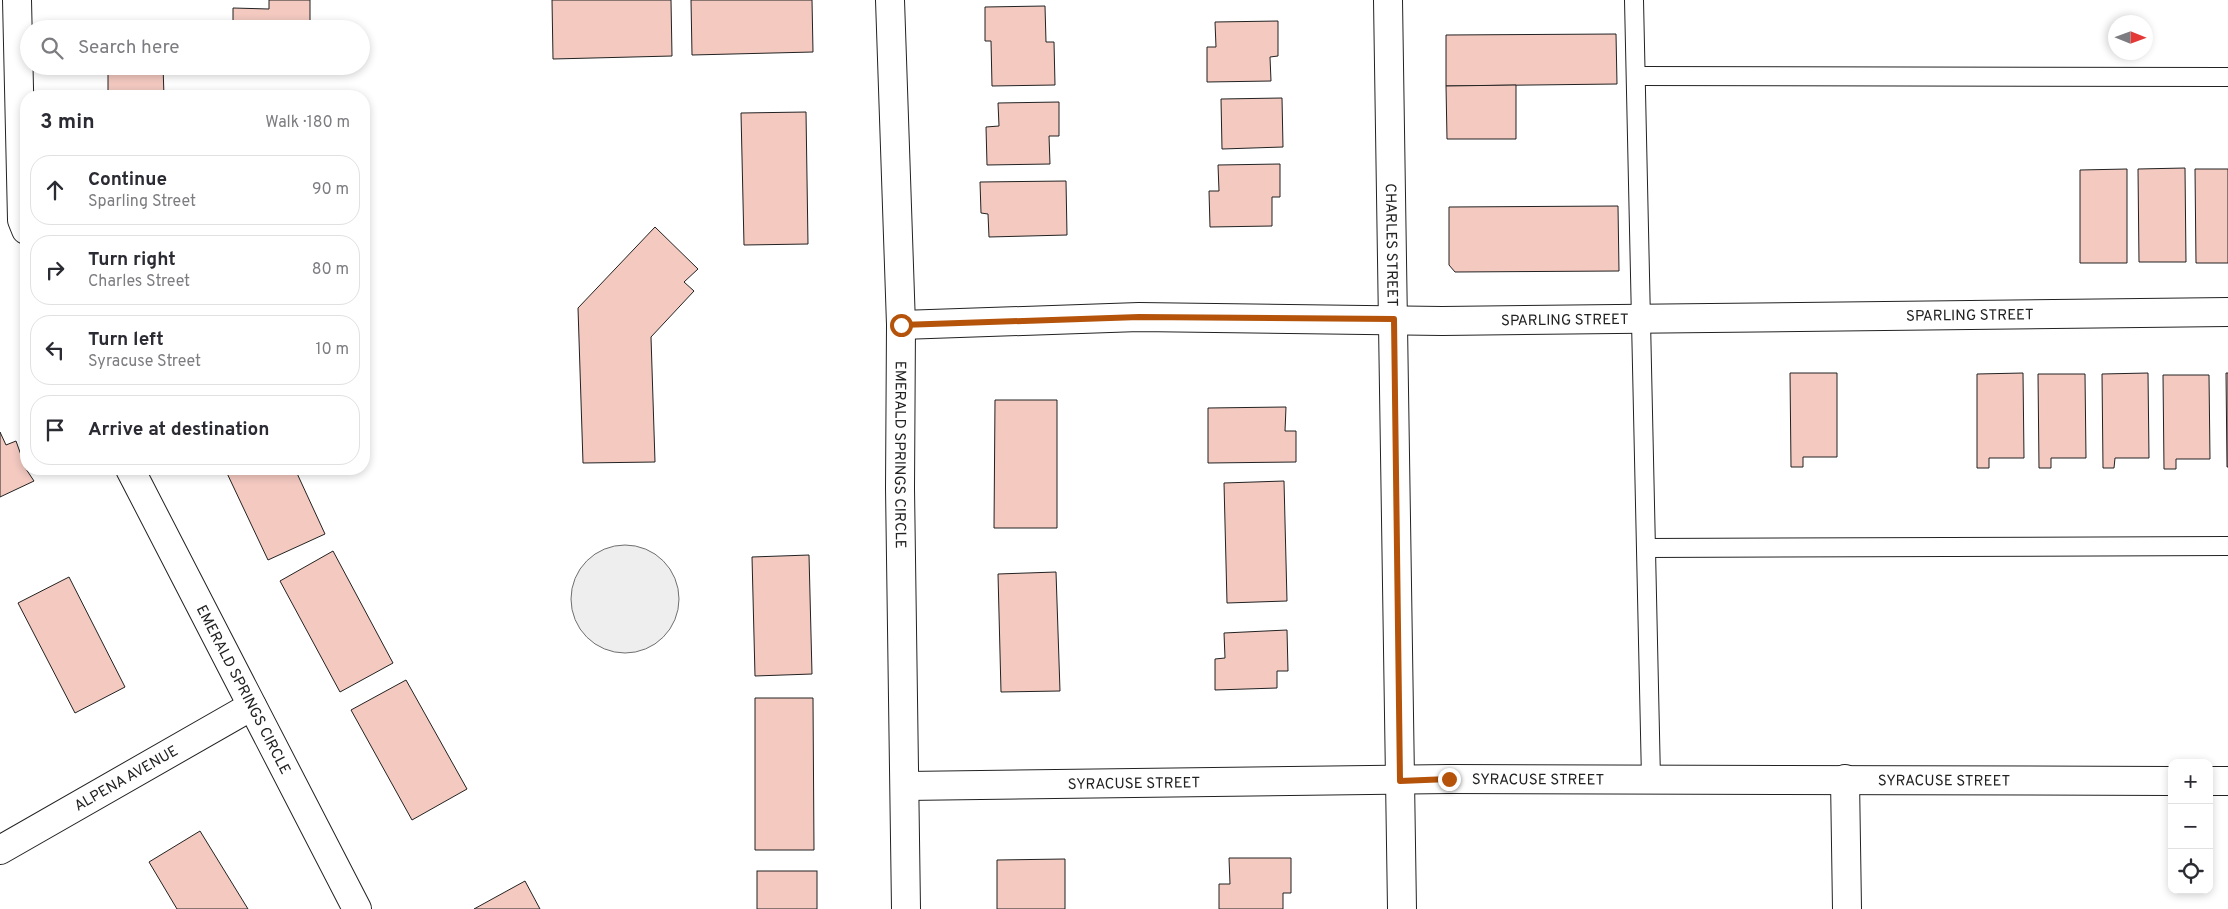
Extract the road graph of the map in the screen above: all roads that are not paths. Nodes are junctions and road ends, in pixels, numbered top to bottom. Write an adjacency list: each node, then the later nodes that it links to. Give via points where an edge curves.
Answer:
1 (18, 0): 7 (street)
2 (890, 0): 11 (street, EMERALD SPRINGS CIRCLE)
3 (1388, 0): 9 (street, CHARLES STREET)
4 (1634, 0): 5 (lane)
5 (1636, 76): 6 (lane); 10 (lane)
6 (2228, 77)
7 (20, 110)
8 (2228, 312): 10 (street, SPARLING STREET)
9 (1394, 319): 10 (street, SPARLING STREET); 11 (street, SPARLING STREET, via 1139,317); 18 (street, CHARLES STREET)
10 (1642, 319): 14 (lane)
11 (901, 325): 22 (street, EMERALD SPRINGS CIRCLE, via 900,488)
12 (133, 475): 15 (street, EMERALD SPRINGS CIRCLE)
13 (2228, 546): 14 (lane)
14 (1646, 548): 17 (lane)
15 (252, 706): 23 (street, ALPENA AVENUE); 24 (street, EMERALD SPRINGS CIRCLE)
16 (1846, 779): 17 (street, SYRACUSE STREET); 19 (street, SYRACUSE STREET); 27 (street)
17 (1651, 780): 18 (street, SYRACUSE STREET)
18 (1400, 781): 22 (street, SYRACUSE STREET); 26 (street, CHARLES STREET)
19 (2168, 781)
20 (2213, 781): 21 (street)
21 (2228, 781)
22 (906, 786): 25 (street, EMERALD SPRINGS CIRCLE)
23 (0, 850)
24 (357, 909)
25 (906, 909)
26 (1402, 909)
27 (1847, 909)

